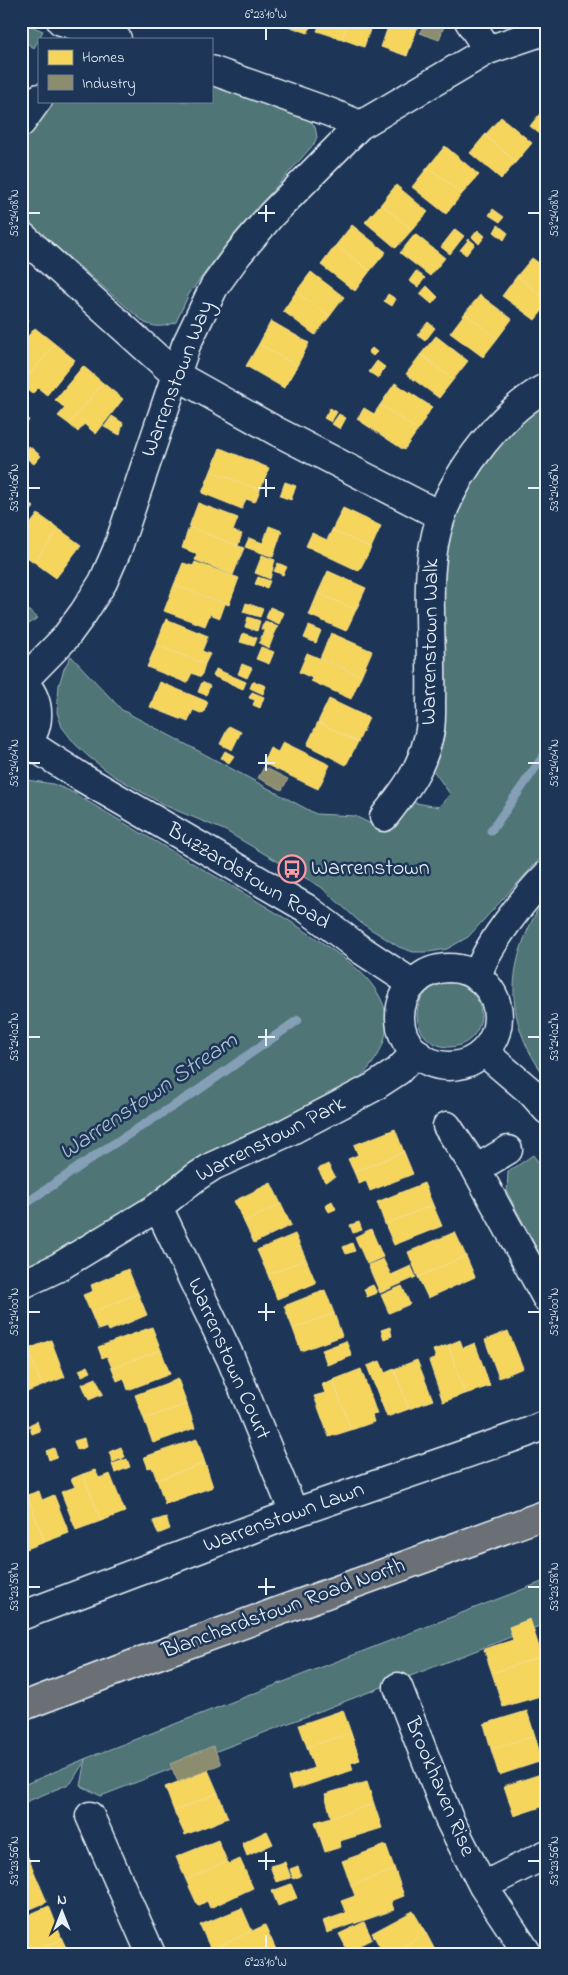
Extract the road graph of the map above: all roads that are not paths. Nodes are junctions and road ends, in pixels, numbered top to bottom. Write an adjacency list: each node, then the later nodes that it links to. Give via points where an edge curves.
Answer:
1 (468, 21): 5 (street)
2 (69, 29): 4 (street)
3 (544, 31): 5 (street, Warrenstown Way)
4 (112, 38)
5 (488, 50): 9 (street, Warrenstown Way)
6 (212, 70): 9 (street, via 321,108)
7 (38, 99): 8 (street)
8 (21, 123)
9 (359, 126): 11 (street, Warrenstown Way, via 289,196 238,254 211,293 186,345)
10 (21, 235): 11 (street)
11 (176, 375): 13 (street); 14 (street, Warrenstown Way, via 103,582 65,638)
12 (547, 387): 13 (street, Warrenstown Walk, via 508,416 489,436 462,475)
13 (441, 516): 16 (street, Warrenstown Walk, via 430,578 432,670 429,737 422,761 421,788)
14 (22, 681): 15 (street, via 32,692 37,711 35,731)
15 (25, 746): 19 (street, Buzzardstown Road, via 306,908)
16 (384, 817)
17 (547, 875): 18 (street, via 493,942)
18 (478, 977): 19 (street, via 452,968 424,975); 21 (street, via 490,990 497,1005 498,1022 494,1038)
19 (413, 984): 20 (street, via 401,1011 401,1026 406,1041)
20 (416, 1052): 21 (street, via 442,1066 472,1061); 26 (street, Warrenstown Park, via 398,1071 372,1088 213,1166)
21 (484, 1052): 22 (street)
22 (547, 1110)
23 (447, 1126): 25 (street)
24 (508, 1150): 25 (street)
25 (476, 1169): 28 (street)
26 (158, 1207): 27 (street, Warrenstown Park, via 57,1268); 30 (street, Warrenstown Court, via 231,1359)
27 (21, 1285)
28 (547, 1300)
29 (547, 1424): 30 (street, Warrenstown Lawn)
30 (294, 1513): 32 (street, Warrenstown Lawn)
31 (547, 1514): 34 (main road, Blanchardstown Road North)
32 (21, 1616)
33 (398, 1687): 37 (street, Brookhaven Rise, via 447,1815)
34 (21, 1707)
35 (90, 1816): 38 (street)
36 (547, 1854): 37 (street, Brookhaven Rise)
37 (483, 1886): 39 (street, Brookhaven Rise)
38 (151, 1954)
39 (528, 1954)

